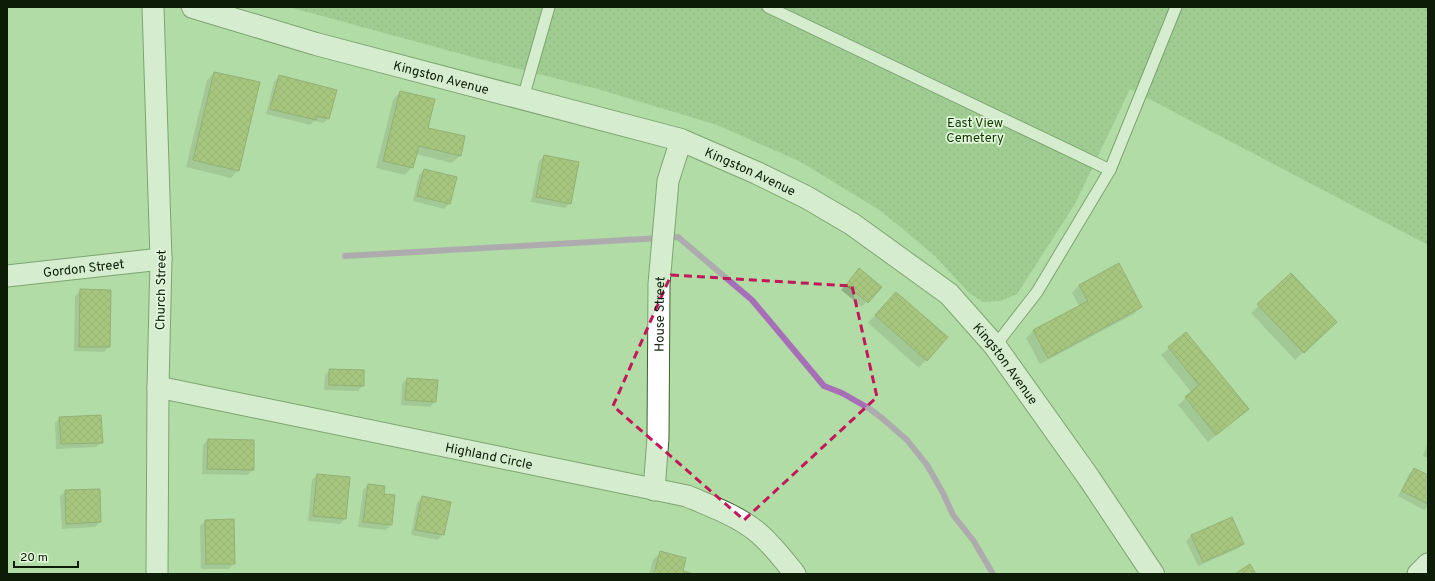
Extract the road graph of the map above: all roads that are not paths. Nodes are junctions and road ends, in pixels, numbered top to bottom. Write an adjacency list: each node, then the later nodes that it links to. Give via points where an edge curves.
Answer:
1 (154, 7): 9 (street, Church Street)
2 (193, 7): 6 (street, Kingston Avenue, via 316,44)
3 (549, 7): 6 (lane)
4 (768, 7): 8 (lane)
5 (1176, 7): 8 (lane)
6 (523, 98): 7 (street, Kingston Avenue)
7 (681, 140): 11 (street, Kingston Avenue, via 757,173 852,224 949,294); 13 (street, House Street, via 668,181 659,284 658,438)
8 (1110, 170): 11 (lane, via 1037,292)
9 (161, 259): 10 (street, Gordon Street); 12 (street, Church Street)
10 (7, 276)
11 (995, 346): 17 (street, Kingston Avenue)
12 (158, 387): 13 (street, Highland Circle); 15 (street, Church Street)
13 (654, 490): 16 (street, Highland Circle, via 687,496 755,530 782,556)
14 (1428, 564): 18 (street)
15 (157, 574)
16 (795, 574)
17 (1153, 574)
18 (1418, 574)

